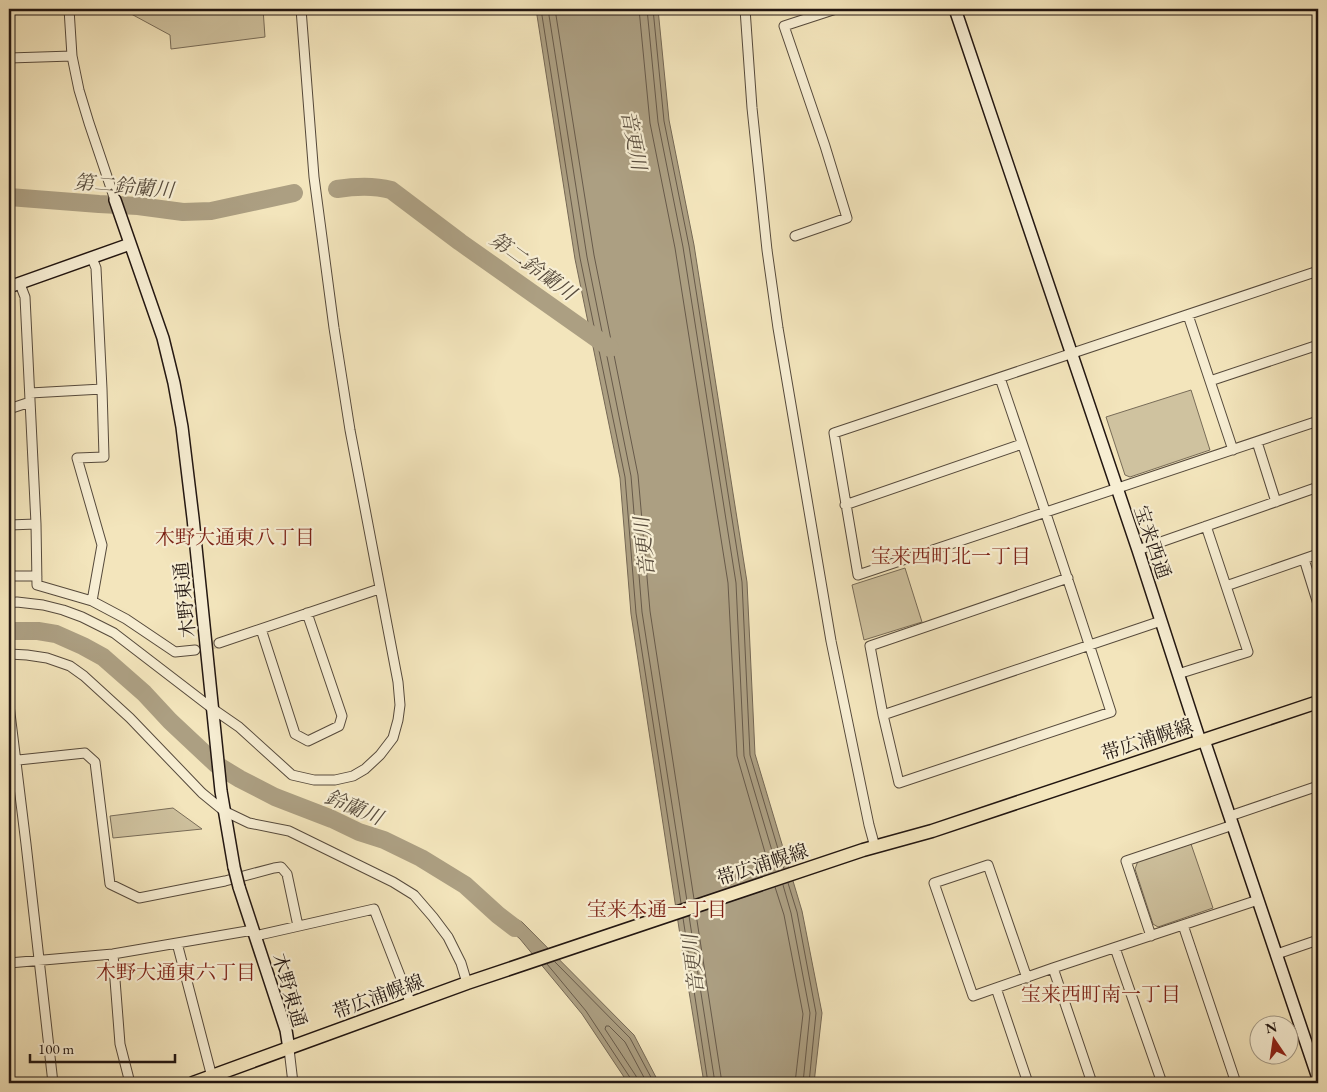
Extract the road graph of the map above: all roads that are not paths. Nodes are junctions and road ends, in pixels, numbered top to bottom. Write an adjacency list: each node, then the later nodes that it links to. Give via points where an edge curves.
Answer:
1 (69, 9): 6 (street)
2 (301, 9): 41 (street, via 314,177 334,328)
3 (745, 9): 62 (street, via 752,108 778,328 831,642)
4 (836, 9): 9 (street, via 784,26 848,218)
5 (955, 9): 16 (street, 宝来西通)
6 (72, 56): 7 (street); 8 (street, via 89,124)
7 (9, 58)
8 (115, 200): 10 (street, 木野東通)
9 (795, 236)
10 (130, 244): 11 (street); 55 (street, 木野東通, via 163,338 182,427)
11 (92, 258): 13 (street); 19 (street, via 96,268)
12 (1318, 271): 14 (street)
13 (14, 286): 20 (street, via 25,297)
14 (1188, 315): 16 (street); 18 (street)
15 (1318, 345): 18 (street)
16 (1071, 354): 17 (street); 27 (street, 宝来西通)
17 (1000, 378): 24 (street); 29 (street, via 834,433)
18 (1210, 381): 25 (street)
19 (102, 388): 20 (street); 42 (street, via 104,457 78,458 102,545)
20 (30, 397): 21 (street); 31 (street)
21 (9, 409)
22 (1318, 421): 23 (street)
23 (1256, 442): 25 (street); 28 (street)
24 (1022, 444): 29 (street); 30 (street)
25 (1233, 450): 27 (street)
26 (1318, 488): 28 (street)
27 (1117, 489): 30 (street); 34 (street, 宝来西通)
28 (1276, 502): 33 (street)
29 (845, 505): 30 (street, via 858,575)
30 (1046, 512): 39 (street)
31 (36, 524): 32 (street); 38 (street)
32 (9, 525)
33 (1206, 526): 34 (street); 40 (street)
34 (1138, 550): 46 (street, 宝来西通)
35 (1318, 554): 36 (street)
36 (1304, 559): 40 (street); 44 (street)
37 (9, 576): 38 (street)
38 (37, 576): 42 (street, via 37,585)
39 (1068, 578): 49 (street); 56 (street, via 870,646)
40 (1226, 586): 52 (street, via 1248,652)
41 (380, 589): 45 (street); 55 (street, via 400,705 393,738 365,769 335,780 314,780 292,774 239,727)
42 (92, 601): 50 (street, via 175,652)
43 (9, 603): 55 (street, via 63,610 114,633)
44 (1318, 604)
45 (307, 613): 47 (street); 47 (street, via 342,716 339,726 308,741 295,734)
46 (1161, 621): 49 (street); 52 (street, 宝来西通)
47 (261, 629): 48 (street)
48 (219, 643)
49 (1090, 645): 56 (street); 56 (street, via 1112,712 899,784)
50 (195, 650)
51 (9, 654): 60 (street, via 47,658 70,666 84,676)
52 (1178, 674): 57 (street, 宝来西通)
53 (1318, 702): 57 (main road, 帯広浦幌線)
54 (9, 704): 58 (street)
55 (213, 709): 60 (street, 木野東通)
56 (884, 715)
57 (1202, 740): 61 (street, 宝来西通); 62 (main road, 帯広浦幌線, via 932,831)
58 (12, 761): 65 (street, via 85,753 95,762 110,884 139,898 281,867 287,874); 73 (street)
59 (1318, 786): 61 (street)
60 (224, 811): 66 (street, 木野東通, bridge, via 234,867); 77 (street, via 249,823 289,830 414,895 448,937)
61 (1231, 820): 63 (street, 宝来西通); 67 (street, via 1126,861)
62 (875, 847): 77 (main road, 帯広浦幌線)
63 (1258, 900): 64 (street); 72 (street, 宝来西通)
64 (1183, 925): 67 (street); 90 (street)
65 (298, 926): 66 (street); 79 (street, via 374,909)
66 (254, 933): 69 (street); 80 (street, 木野東通, via 286,1030)
67 (1151, 936): 70 (street)
68 (1318, 940): 72 (street)
69 (177, 944): 71 (street); 81 (street)
70 (1115, 948): 75 (street); 89 (street)
71 (113, 954): 73 (street); 84 (street, via 120,1044)
72 (1276, 954): 82 (street, 宝来西通)
73 (39, 960): 74 (street); 83 (street)
74 (9, 963)
75 (1053, 968): 76 (street); 88 (street)
76 (1027, 978): 78 (street); 78 (street, via 988,864 934,883 973,996)
77 (467, 983): 79 (main road, 帯広浦幌線)
78 (996, 988): 87 (street)
79 (411, 1004): 80 (main road, 帯広浦幌線)
80 (289, 1049): 81 (main road, 帯広浦幌線); 86 (street)
81 (212, 1077): 85 (main road, 帯広浦幌線)
82 (1318, 1078)
83 (53, 1083)
84 (130, 1083)
85 (193, 1083)
86 (292, 1083)
87 (1028, 1083)
88 (1092, 1083)
89 (1162, 1083)
90 (1236, 1083)

